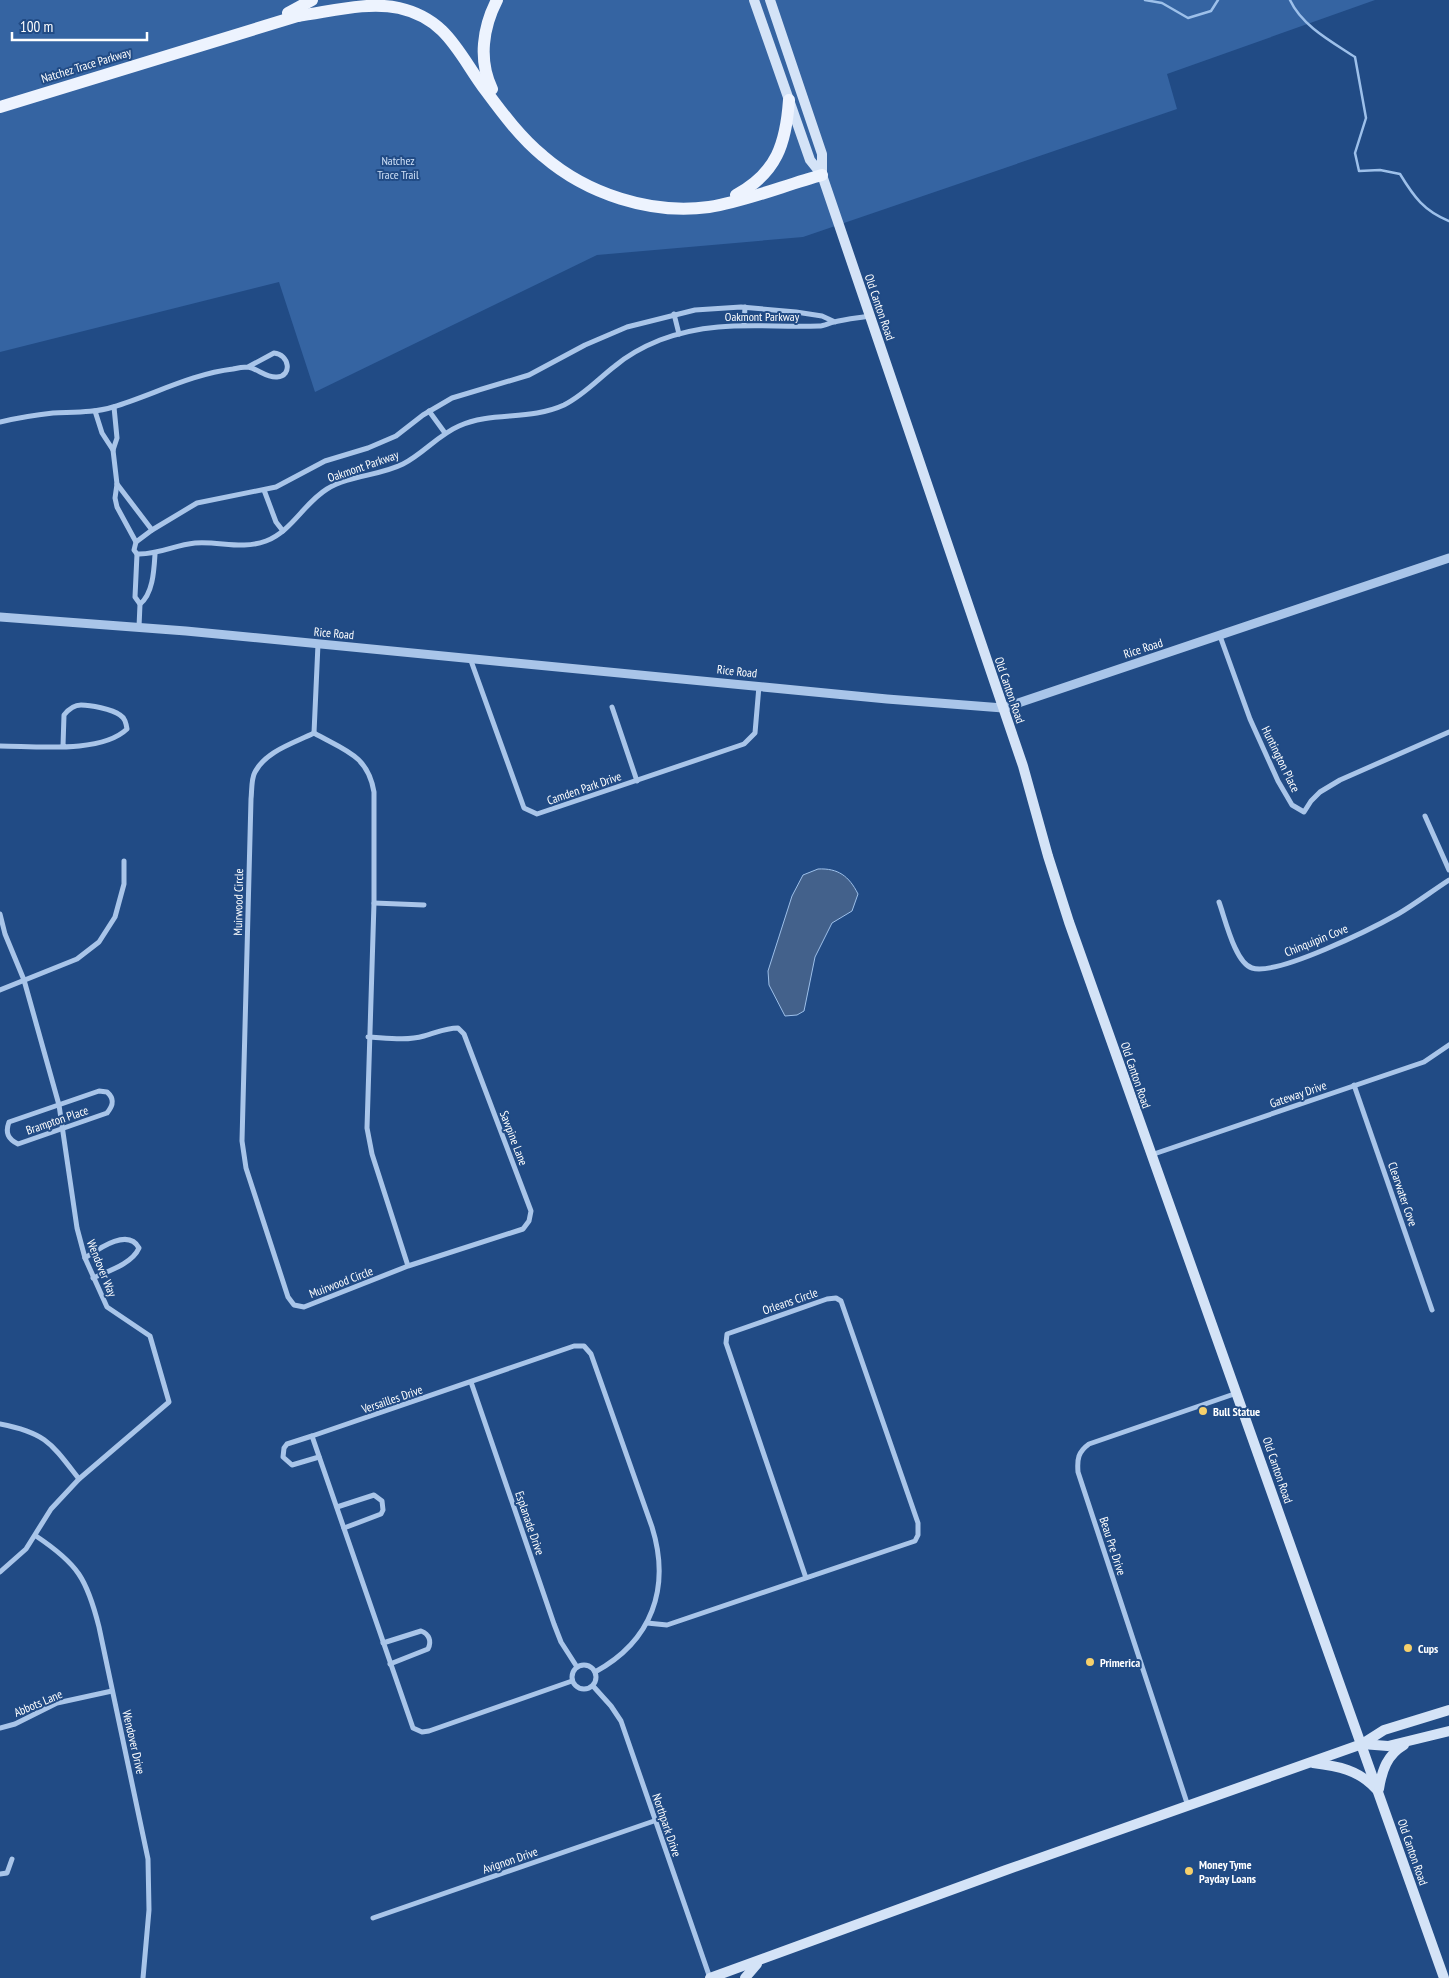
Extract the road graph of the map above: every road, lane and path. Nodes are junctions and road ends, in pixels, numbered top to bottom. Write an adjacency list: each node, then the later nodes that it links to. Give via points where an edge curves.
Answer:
1 (312, 0): 7 (main road)
2 (353, 0): 6 (main road, Natchez Trace Parkway)
3 (497, 0): 9 (main road, via 488,23 484,53 486,74)
4 (754, 0): 8 (main road, Old Canton Road)
5 (770, 0): 11 (main road, Old Canton Road, via 822,154)
6 (297, 16): 7 (main road, Natchez Trace Parkway); 9 (main road, via 376,6 399,8 418,15 450,37)
7 (254, 29): 10 (main road, Natchez Trace Parkway)
8 (789, 100): 11 (main road, Old Canton Road, via 810,160); 12 (main road, via 784,139 772,165 750,187)
9 (496, 101): 12 (main road, via 522,136 544,158 599,190 624,200 662,207)
10 (0, 107)
11 (822, 174): 12 (main road); 15 (main road, Old Canton Road)
12 (718, 205)
13 (744, 308): 14 (street, Oakmont Parkway); 16 (street, Oakmont Parkway, via 822,316); 17 (street)
14 (674, 314): 18 (street); 21 (street, Oakmont Parkway, via 627,327 585,345 543,369 464,393)
15 (870, 316): 16 (street, Oakmont Parkway); 42 (main road, Old Canton Road)
16 (834, 322): 17 (street, Oakmont Parkway, via 822,326)
17 (744, 324): 18 (street, Oakmont Parkway, via 706,327)
18 (679, 334): 24 (street, Oakmont Parkway, via 631,355 565,404 523,417 476,420)
19 (248, 368): 19 (street, via 276,377 286,371 287,361 284,356 274,353); 20 (street, via 218,372 150,392)
20 (114, 407): 22 (street); 25 (street, via 117,438)
21 (429, 411): 24 (street); 27 (street, Oakmont Parkway, via 385,442 325,461 290,481)
22 (96, 412): 23 (street, via 50,414); 25 (street, via 102,433)
23 (0, 422)
24 (445, 433): 29 (street, Oakmont Parkway, via 402,464 328,489 307,504)
25 (113, 450): 26 (street)
26 (117, 484): 28 (street); 30 (street, via 117,507)
27 (264, 490): 28 (street, Oakmont Parkway, via 197,503); 29 (street, via 276,522)
28 (152, 530): 30 (street, Oakmont Parkway)
29 (283, 531): 32 (street, Oakmont Parkway, via 268,540 247,546 208,542)
30 (136, 542): 31 (street, via 133,547)
31 (137, 554): 32 (street, Oakmont Parkway); 34 (street, via 135,597)
32 (155, 554): 34 (street, via 146,599)
33 (1449, 558): 37 (street, Rice Road)
34 (140, 604): 36 (street)
35 (0, 617): 36 (street, Rice Road)
36 (139, 627): 38 (street, Rice Road)
37 (1220, 636): 42 (street, Rice Road); 43 (street, Huntington Place, via 1250,719 1278,780 1292,805 1304,812 1320,792 1340,780)
38 (318, 644): 39 (street, Rice Road); 44 (street)
39 (470, 658): 40 (street, Rice Road); 47 (street, Camden Park Drive, via 524,808 537,814)
40 (759, 686): 42 (street, Rice Road); 47 (street, Camden Park Drive, via 755,733 744,744)
41 (612, 707): 47 (street)
42 (1003, 708): 63 (main road, Old Canton Road, via 1069,922)
43 (1449, 732)
44 (314, 733): 53 (street, via 356,756 372,776); 65 (street, Muirwood Circle, via 276,751 254,773 250,799 242,1141 246,1168 288,1297 294,1305 304,1306)
45 (0, 746): 46 (street)
46 (64, 746): 46 (street, via 101,743 120,735 126,729 126,722 115,712 81,705 70,708 64,715)
47 (637, 781)
48 (1425, 816): 50 (street)
49 (124, 862): 56 (street, via 124,884 115,917 99,942 77,959)
50 (1449, 870)
51 (1449, 880): 52 (street, Chinquipin Cove, via 1397,914 1347,939 1271,969 1252,968 1240,959)
52 (1219, 902)
53 (374, 903): 54 (street); 58 (street)
54 (424, 905)
55 (0, 914): 56 (street, Wendover Way)
56 (24, 980): 57 (street); 61 (street, Wendover Way)
57 (0, 990)
58 (368, 1037): 65 (street, via 367,1128 372,1154); 65 (street, Sawpine Lane, via 423,1037 447,1028 458,1028 464,1034 531,1211 523,1229)
59 (1449, 1045): 60 (street, Gateway Drive, via 1424,1062)
60 (1354, 1085): 63 (street, Gateway Drive); 67 (street, Clearwater Cove)
61 (59, 1105): 62 (street, Wendover Way); 62 (street, Brampton Place, via 99,1091 107,1092 113,1101 107,1113); 62 (street, Brampton Place, via 8,1122 6,1129 12,1141 18,1144)
62 (62, 1130): 64 (street, Wendover Way, via 77,1228)
63 (1151, 1155): 69 (main road, Old Canton Road)
64 (85, 1258): 66 (street, Wendover Way); 66 (street, via 110,1243 122,1240 137,1244 136,1254 128,1261)
65 (408, 1266)
66 (94, 1278): 73 (street, Wendover Way, via 107,1308 150,1336 170,1402)
67 (1432, 1310)
68 (472, 1382): 71 (street, Versailles Drive); 79 (street, Versailles Drive, via 574,1346 584,1346 591,1354 659,1555 658,1594); 82 (street, Esplanade Drive, via 554,1624)
69 (1237, 1393): 91 (main road, Old Canton Road); 94 (street, Beau Pre Drive, via 1089,1444 1080,1451 1078,1460 1078,1472)
70 (0, 1424): 73 (street, via 30,1430 53,1446)
71 (312, 1436): 72 (street); 72 (street, Versailles Drive, via 287,1444 283,1457 292,1465)
72 (319, 1457): 74 (street)
73 (79, 1479): 76 (street, Wendover Way, via 51,1509)
74 (336, 1507): 75 (street); 75 (street, via 374,1495 382,1501 381,1514)
75 (344, 1528): 80 (street)
76 (36, 1536): 77 (street, Wendover Way); 86 (street, Wendover Drive, via 64,1555 81,1575 92,1596)
77 (0, 1572)
78 (806, 1578): 78 (street, Orleans Circle, via 915,1541 918,1535 918,1523 840,1301 836,1298 727,1334 726,1343); 79 (street, Orleans Circle, via 667,1625)
79 (647, 1623): 83 (street, Versailles Drive, via 622,1654)
80 (383, 1643): 81 (street); 81 (street, via 421,1631 430,1640 428,1649 423,1653)
81 (390, 1664): 84 (street, via 410,1722 413,1728 422,1732)
82 (577, 1667): 83 (street, via 588,1665); 84 (street)
83 (595, 1672): 85 (street)
84 (572, 1681): 85 (street, via 580,1689)
85 (593, 1686): 95 (street, Northpark Drive, via 620,1721)
86 (112, 1691): 88 (street, Abbots Lane, via 57,1703); 100 (street, Wendover Drive, via 148,1859 149,1910)
87 (1449, 1710): 91 (main road, via 1384,1730)
88 (0, 1728)
89 (1449, 1731): 90 (main road)
90 (1412, 1740): 91 (main road, via 1388,1746); 93 (main road, via 1388,1758)
91 (1362, 1744): 92 (main road); 93 (main road, Old Canton Road)
92 (1310, 1762): 93 (main road, via 1346,1768 1371,1783); 94 (main road)
93 (1379, 1792): 103 (main road, Old Canton Road)
94 (1188, 1806): 99 (main road)
95 (654, 1821): 98 (street, Avignon Drive); 101 (street, Northpark Drive)
96 (12, 1859): 97 (street, via 6,1873)
97 (0, 1874)
98 (372, 1918)
99 (762, 1960): 101 (main road); 102 (main road)
100 (143, 1978)
101 (710, 1978)
102 (745, 1978)
103 (1444, 1978)

